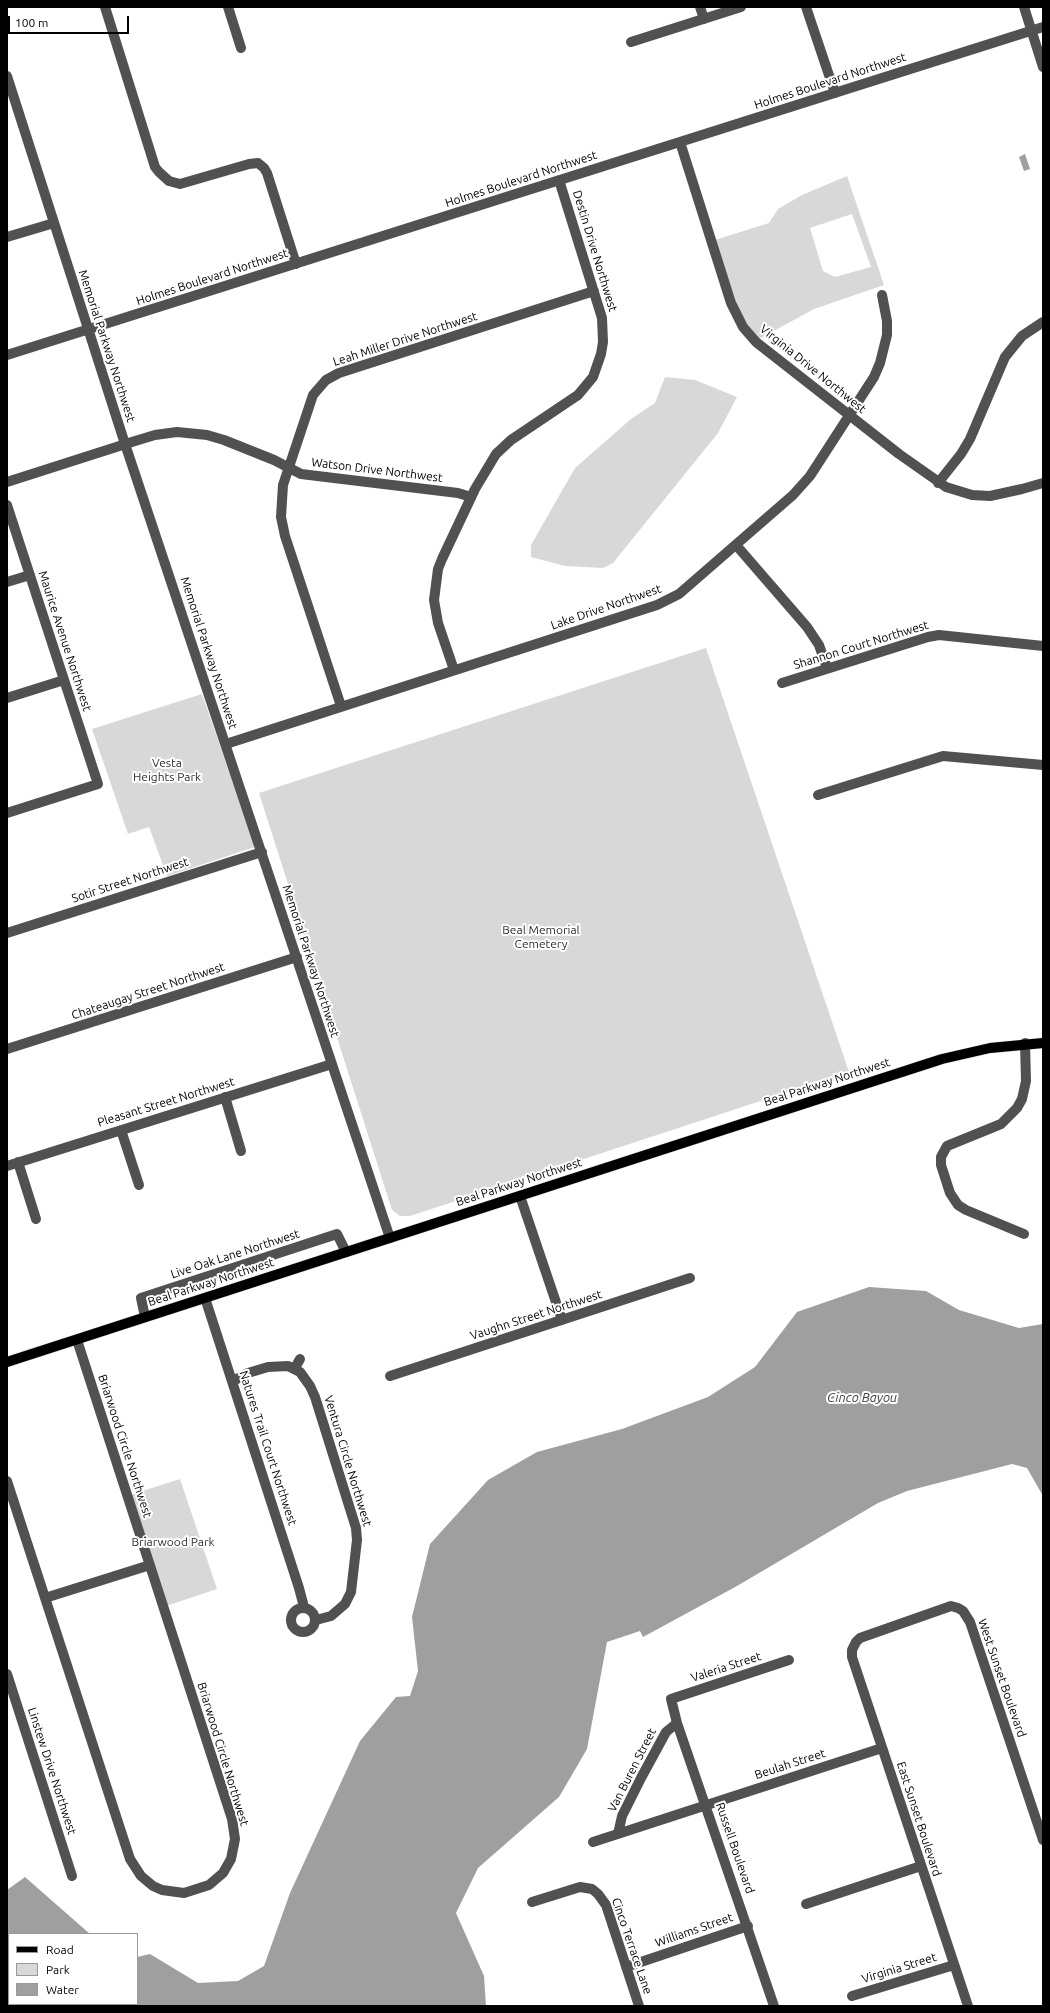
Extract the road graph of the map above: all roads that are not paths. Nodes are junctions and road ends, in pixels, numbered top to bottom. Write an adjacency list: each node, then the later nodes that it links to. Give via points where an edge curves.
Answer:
1 (105, 7): 19 (street, via 155,167 169,181 180,184 258,163 267,174)
2 (228, 7): 11 (street)
3 (700, 7): 7 (street)
4 (741, 7): 7 (street)
5 (806, 7): 14 (street)
6 (1024, 7): 9 (street)
7 (704, 19): 10 (street)
8 (1043, 27): 9 (street, Holmes Boulevard Northwest)
9 (1032, 31): 12 (street); 14 (street, Holmes Boulevard Northwest)
10 (631, 42)
11 (241, 48)
12 (1043, 67)
13 (7, 76): 17 (street, Memorial Parkway Northwest)
14 (835, 93): 15 (street, Holmes Boulevard Northwest)
15 (680, 142): 16 (street, Holmes Boulevard Northwest); 25 (street, Virginia Drive Northwest, via 731,303 743,327 765,350)
16 (559, 180): 19 (street, Holmes Boulevard Northwest); 20 (street, Destin Drive Northwest)
17 (54, 223): 18 (street); 23 (street, Memorial Parkway Northwest)
18 (7, 237)
19 (296, 264): 23 (street, Holmes Boulevard Northwest)
20 (594, 291): 27 (street, Leah Miller Drive Northwest, via 332,376 313,395); 31 (street, Destin Drive Northwest, via 602,318 603,342 593,377 566,405 502,448 487,466)
21 (882, 295): 25 (street, Lake Drive Northwest, via 887,321 885,349 874,377)
22 (1043, 322): 29 (street, via 1022,336 1005,357 970,439)
23 (88, 330): 24 (street, Holmes Boulevard Northwest); 26 (street, Memorial Parkway Northwest)
24 (7, 355)
25 (850, 416): 29 (street, Virginia Drive Northwest); 33 (street, Lake Drive Northwest, via 810,476)
26 (126, 444): 27 (street, Watson Drive Northwest, via 169,433 195,433 224,440); 28 (street, Watson Drive Northwest); 43 (street, Memorial Parkway Northwest)
27 (288, 467): 31 (street, Watson Drive Northwest, via 301,474 458,493); 42 (street, Leah Miller Drive Northwest, via 281,496 282,526)
28 (7, 482)
29 (938, 483): 30 (street, Virginia Drive Northwest, via 968,494 990,496)
30 (1043, 483)
31 (471, 497): 38 (street, Destin Drive Northwest, via 438,569 434,594 436,616)
32 (7, 505): 34 (street, Maurice Avenue Northwest)
33 (736, 545): 37 (street, via 807,627 819,646); 38 (street, Lake Drive Northwest, via 679,594 657,605)
34 (30, 575): 35 (street); 39 (street, Maurice Avenue Northwest)
35 (7, 582)
36 (1043, 646): 37 (street, Shannon Court Northwest, via 939,636 921,639)
37 (827, 668): 40 (street, Shannon Court Northwest)
38 (454, 670): 42 (street, Lake Drive Northwest)
39 (64, 680): 41 (street); 46 (street, Maurice Avenue Northwest, via 98,784)
40 (782, 683)
41 (7, 698)
42 (341, 706): 43 (street, Lake Drive Northwest)
43 (226, 744): 47 (street, Memorial Parkway Northwest)
44 (1043, 765): 45 (street, via 943,756)
45 (818, 795)
46 (7, 813)
47 (262, 852): 48 (street, Sotir Street Northwest); 49 (street, Memorial Parkway Northwest)
48 (7, 933)
49 (296, 957): 52 (street, Chateaugay Street Northwest); 53 (street, Memorial Parkway Northwest)
50 (1025, 1043): 51 (main road, Beal Parkway Northwest); 60 (main road, Beal Parkway Northwest, via 942,1059); 62 (street, via 1026,1081 1017,1108 1001,1124 947,1146 941,1165 950,1193 958,1205)
51 (1043, 1043)
52 (7, 1049)
53 (332, 1064): 54 (street, Pleasant Street Northwest); 63 (street, Memorial Parkway Northwest)
54 (225, 1097): 55 (street, Pleasant Street Northwest); 56 (street)
55 (121, 1130): 57 (street, Pleasant Street Northwest); 59 (street)
56 (242, 1151)
57 (18, 1162): 58 (street, Pleasant Street Northwest); 61 (street)
58 (7, 1166)
59 (139, 1185)
60 (520, 1196): 63 (main road, Beal Parkway Northwest); 68 (street)
61 (36, 1219)
62 (1024, 1234)
63 (390, 1238): 64 (main road, Beal Parkway Northwest)
64 (346, 1252): 66 (main road, Beal Parkway Northwest); 67 (street, Live Oak Lane Northwest, via 336,1234 141,1298)
65 (690, 1278): 68 (street, Vaughn Street Northwest)
66 (205, 1298): 67 (main road, Beal Parkway Northwest); 74 (street, Natures Trail Court Northwest)
67 (145, 1317): 69 (main road, Beal Parkway Northwest)
68 (562, 1320): 73 (street, Vaughn Street Northwest)
69 (77, 1340): 71 (main road, Beal Parkway Northwest); 76 (street, Briarwood Circle Northwest)
70 (300, 1358): 72 (street)
71 (7, 1362)
72 (295, 1368): 74 (street, via 268,1367); 79 (street, Ventura Circle Northwest, via 305,1378 315,1397 357,1534 351,1592 345,1604 331,1616)
73 (390, 1376)
74 (233, 1381): 78 (street, Natures Trail Court Northwest)
75 (7, 1481): 77 (street, Briarwood Circle Northwest)
76 (150, 1565): 77 (street); 77 (street, Briarwood Circle Northwest, via 235,1832 234,1847 227,1867 218,1879 200,1889 184,1893 162,1890 141,1876 130,1859)
77 (45, 1598)
78 (304, 1608): 79 (street, via 312,1611); 79 (street, via 299,1608 292,1614 291,1624 294,1628 307,1632 312,1629)
79 (316, 1620)
80 (858, 1641): 85 (street, East Sunset Boulevard, via 852,1650 852,1657); 88 (street, West Sunset Boulevard, via 951,1606 963,1611 970,1622)
81 (789, 1660): 83 (street, Valeria Street)
82 (7, 1674): 91 (street, Linstew Drive Northwest)
83 (670, 1699): 84 (street, Russell Boulevard)
84 (677, 1723): 86 (street, Russell Boulevard); 87 (street, Van Buren Street, via 666,1732 641,1778 622,1816)
85 (882, 1748): 86 (street, Beulah Street); 90 (street, East Sunset Boulevard)
86 (707, 1805): 87 (street, Beulah Street); 94 (street, Russell Boulevard)
87 (618, 1834): 89 (street, Beulah Street)
88 (1043, 1840)
89 (593, 1842)
90 (921, 1866): 93 (street); 95 (street, East Sunset Boulevard)
91 (72, 1876)
92 (532, 1902): 96 (street, Cinco Terrace Lane, via 580,1888 592,1889 606,1905)
93 (806, 1904)
94 (748, 1926): 96 (street, Williams Street); 99 (street, Russell Boulevard)
95 (954, 1965): 97 (street, Virginia Street); 100 (street, East Sunset Boulevard)
96 (626, 1967): 98 (street, Cinco Terrace Lane)
97 (852, 1996)
98 (639, 2006)
99 (774, 2006)
100 (968, 2006)

